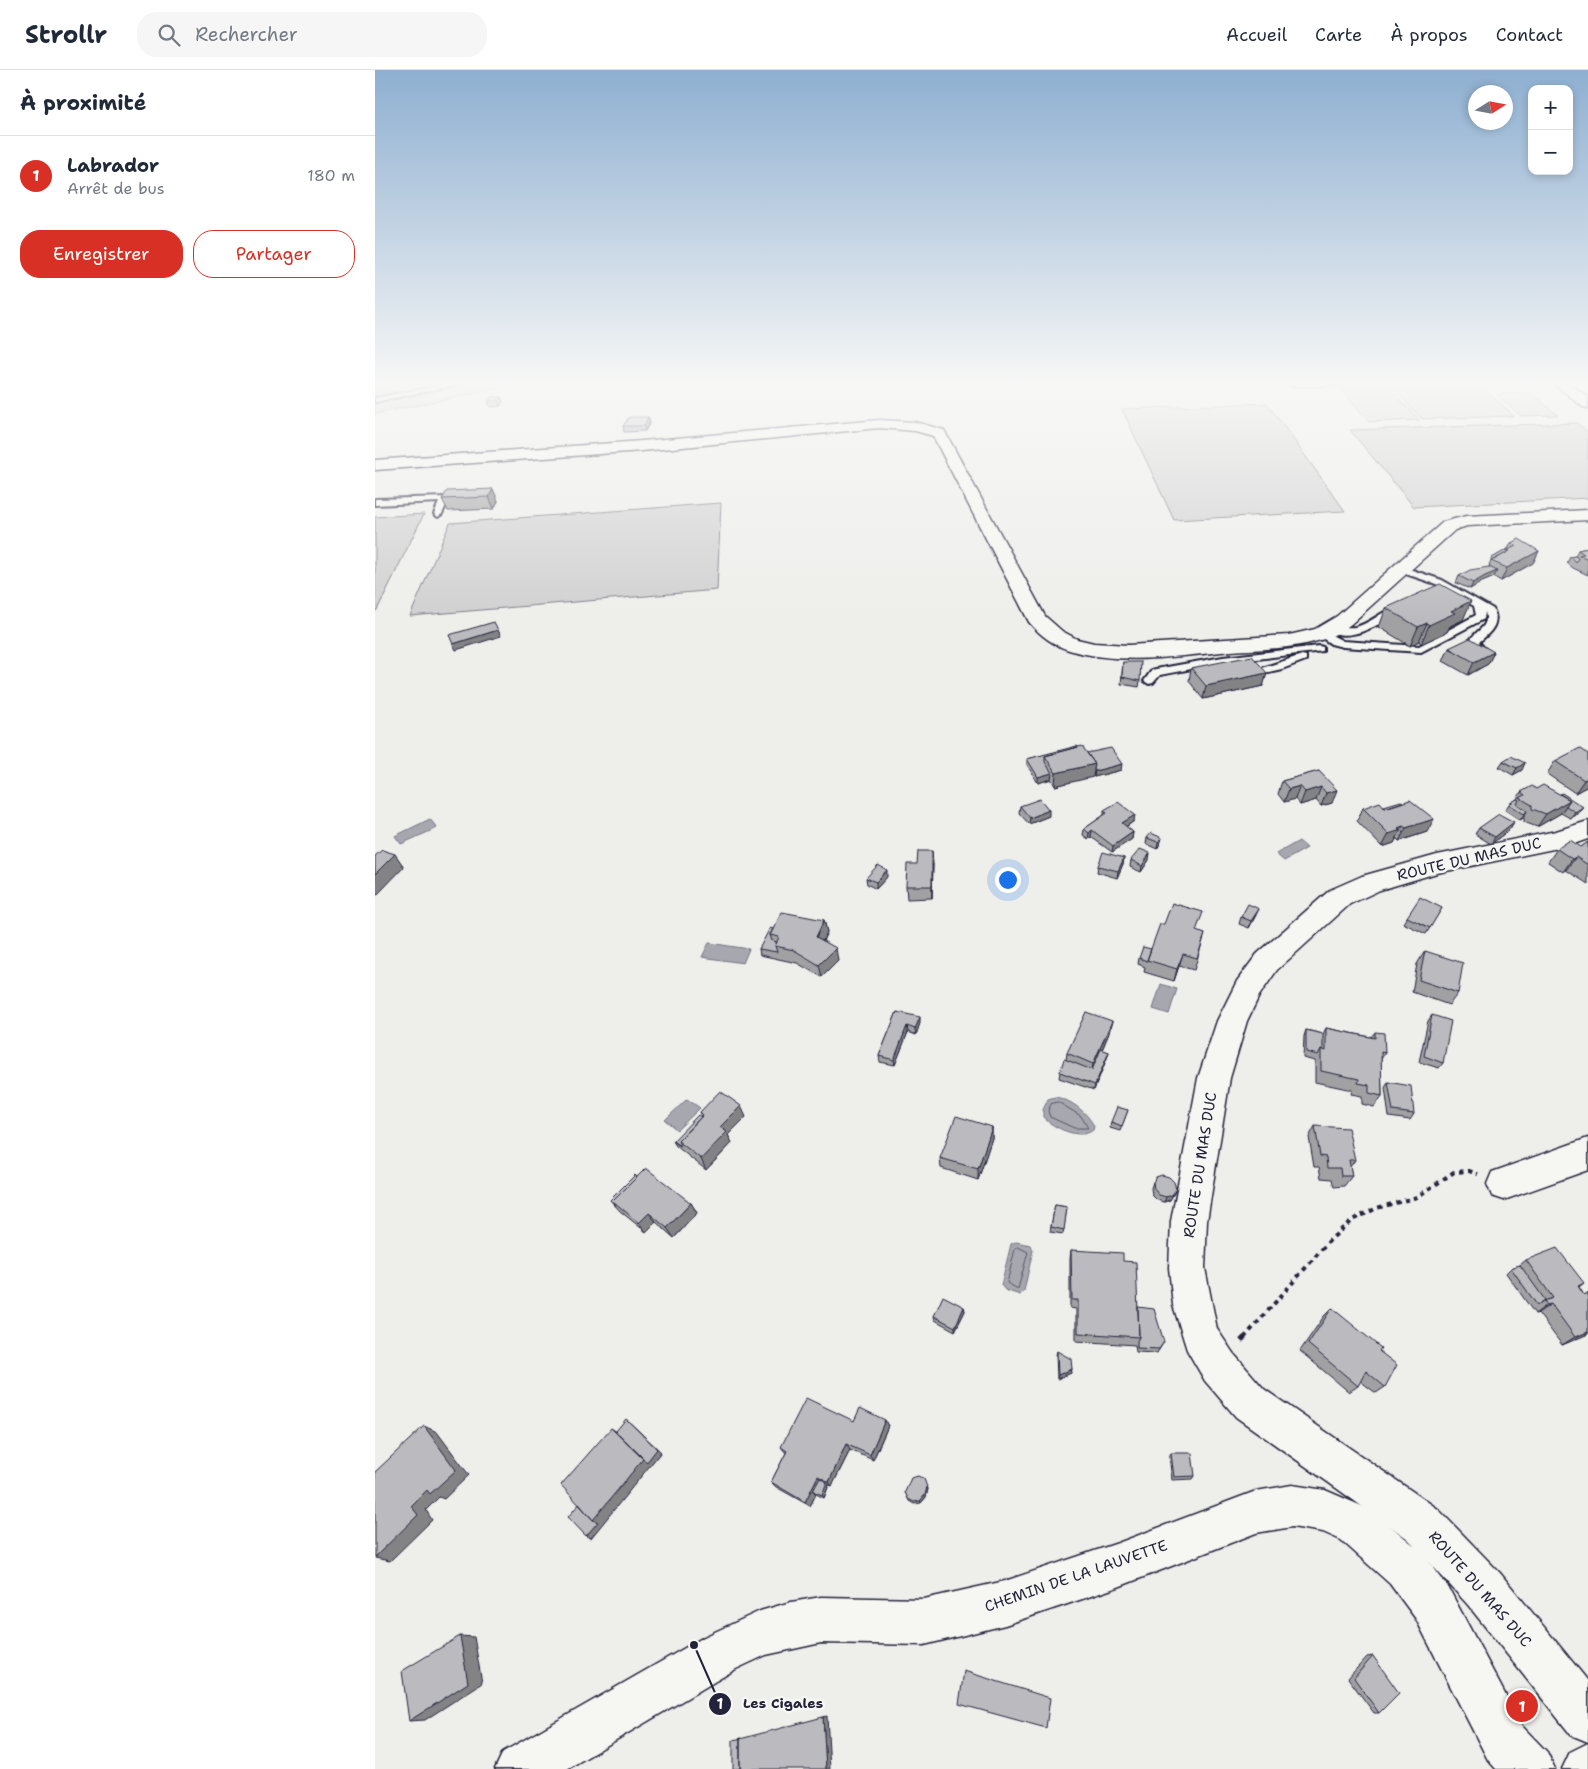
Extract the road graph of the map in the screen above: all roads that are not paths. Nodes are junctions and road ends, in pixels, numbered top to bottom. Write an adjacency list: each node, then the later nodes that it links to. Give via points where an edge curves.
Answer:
1 (413, 462): 3 (street)
2 (954, 462): 10 (street, via 1036,618 1061,640 1095,650 1136,650 1283,642)
3 (375, 465)
4 (375, 502): 5 (lane, via 445,499)
5 (438, 514)
6 (1588, 515): 7 (street, via 1466,521 1449,526)
7 (1400, 570): 8 (lane, via 1439,582); 10 (street)
8 (1478, 604): 10 (lane, via 1480,617 1421,649 1343,644); 11 (lane, via 1490,611 1493,617 1491,626 1474,641 1474,645)
9 (1394, 611): 10 (lane, via 1372,626)
10 (1323, 636): 12 (lane, via 1278,667); 13 (lane, via 1156,672)
11 (1483, 651)
12 (1255, 672)
13 (1149, 681)
14 (1588, 830): 17 (street, ROUTE DU MAS DUC, via 1559,840 1437,864 1371,883 1340,897 1267,962 1247,989 1232,1021 1214,1078 1189,1221 1187,1268 1191,1305 1200,1337 1219,1367 1250,1403 1423,1524 1484,1589)
15 (1588, 1154): 16 (street)
16 (1504, 1184)
17 (1588, 1718)
18 (520, 1769): 19 (street, CHEMIN DE LA LAUVETTE, via 720,1653 760,1634 821,1620 924,1622 996,1605 1118,1565 1256,1512 1293,1506 1325,1511 1356,1525 1406,1568 1432,1603 1505,1743)
19 (1530, 1769)

